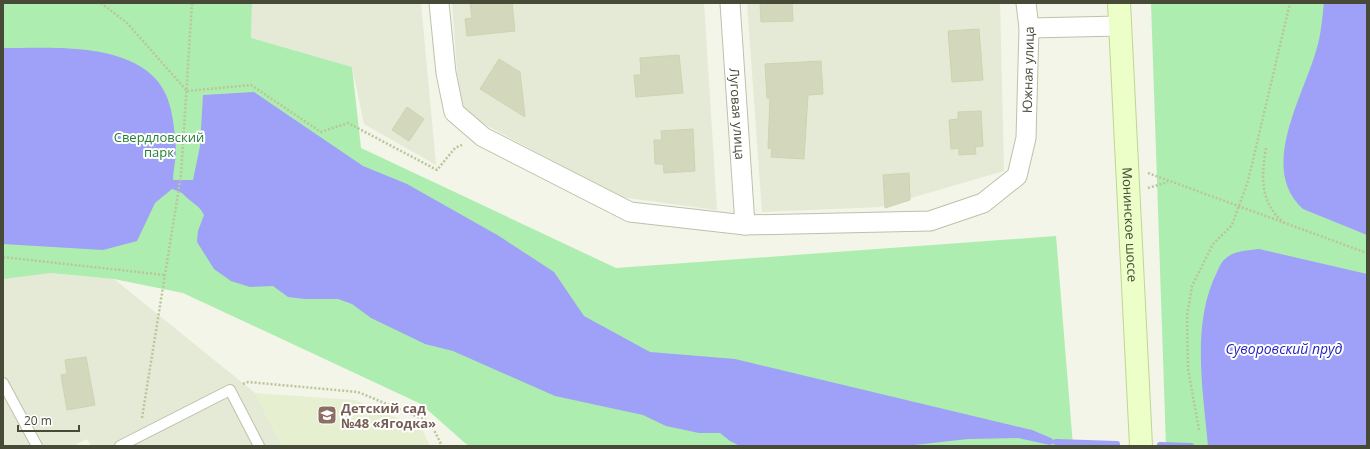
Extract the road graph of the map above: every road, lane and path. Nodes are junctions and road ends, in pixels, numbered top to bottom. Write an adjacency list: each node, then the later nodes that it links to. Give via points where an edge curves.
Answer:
1 (100, 3): 10 (path, via 127,23)
2 (192, 3): 10 (path)
3 (438, 3): 11 (street, Южная улица, via 446,73 454,112)
4 (730, 3): 17 (street, Луговая улица)
5 (1026, 3): 9 (street, Южная улица)
6 (1119, 3): 8 (main road, Монинское шоссе)
7 (1290, 3): 16 (path, via 1248,181)
8 (1120, 26): 9 (street); 30 (main road, Монинское шоссе)
9 (1029, 28): 17 (street, Южная улица, via 1026,138 1017,176 983,203 930,221)
10 (187, 91): 11 (path, via 251,85 321,132 348,123 437,170 455,148); 21 (path, via 181,175)
11 (483, 137): 17 (street, Южная улица, via 630,212)
12 (1266, 148): 18 (path, via 1262,168 1263,186 1273,214)
13 (1143, 172): 14 (path)
14 (1169, 182): 15 (path); 16 (path)
15 (1144, 189)
16 (1239, 206): 18 (path); 24 (path, via 1232,224 1213,244 1200,266 1192,286 1187,316 1188,369)
17 (745, 225)
18 (1286, 225): 19 (path)
19 (1367, 253)
20 (3, 257): 21 (path)
21 (165, 275): 25 (path)
22 (3, 383): 26 (lane)
23 (230, 390): 25 (lane); 28 (lane); 29 (path, via 248,382 358,392 430,422)
24 (1199, 430)
25 (139, 436): 27 (lane)
26 (36, 446)
27 (120, 446)
28 (259, 446)
29 (442, 446)
30 (1141, 446)

